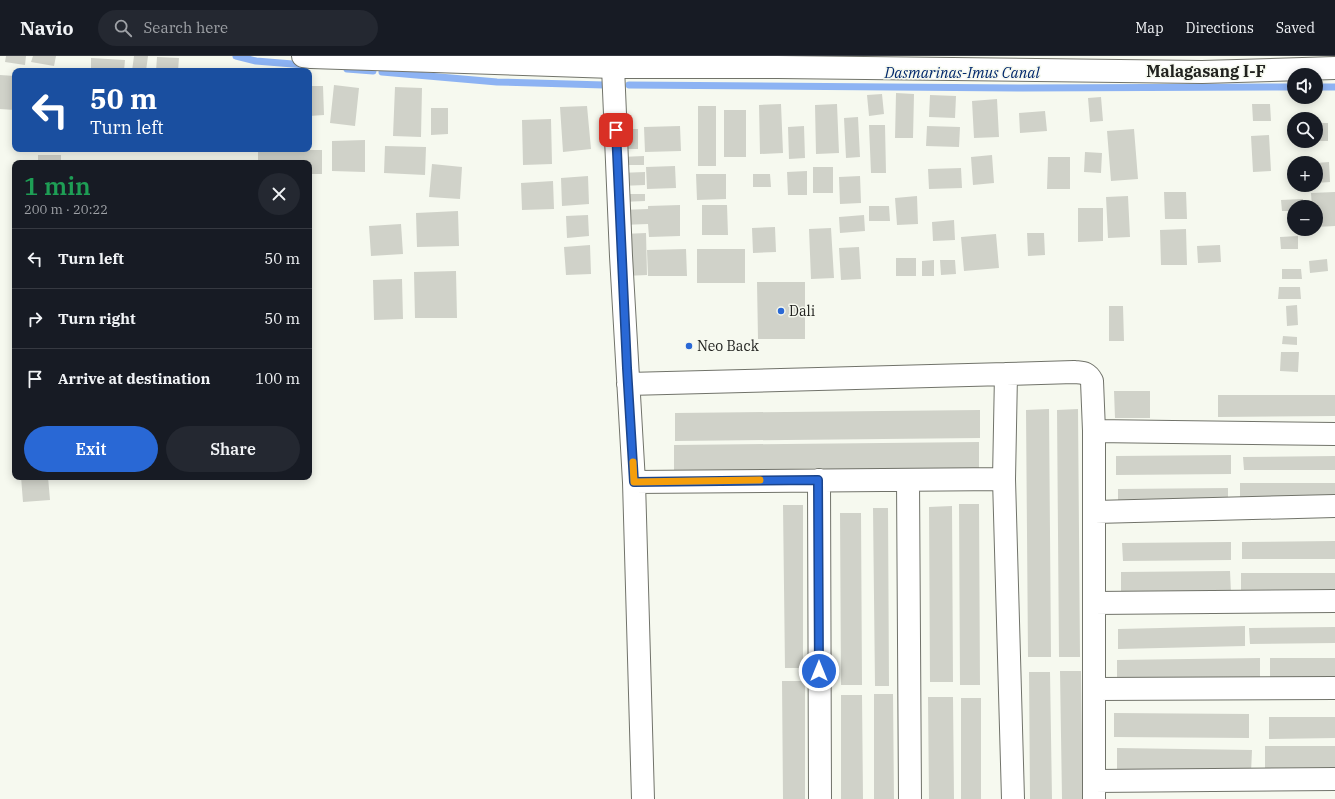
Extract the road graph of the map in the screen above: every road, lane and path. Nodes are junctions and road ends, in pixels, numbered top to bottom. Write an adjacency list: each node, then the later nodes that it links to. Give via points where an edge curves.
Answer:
1 (303, 56): 2 (street)
2 (613, 67): 3 (street, via 1202,72); 5 (street)
3 (1335, 68)
4 (1006, 374): 5 (street); 6 (street, via 1074,372 1088,375 1092,381); 10 (street)
5 (628, 384): 11 (street)
6 (1094, 431): 7 (street); 13 (street)
7 (1335, 434)
8 (818, 480): 9 (street); 11 (street); 21 (street)
9 (908, 480): 10 (street); 22 (street)
10 (1004, 480): 23 (street)
11 (634, 482): 20 (street)
12 (1335, 506): 13 (street)
13 (1095, 512): 15 (street)
14 (1335, 601): 15 (street)
15 (1094, 603): 17 (street)
16 (1335, 688): 17 (street)
17 (1095, 689): 19 (street)
18 (1335, 779): 19 (street)
19 (1094, 790)
20 (643, 799)
21 (820, 799)
22 (910, 799)
23 (1013, 799)

